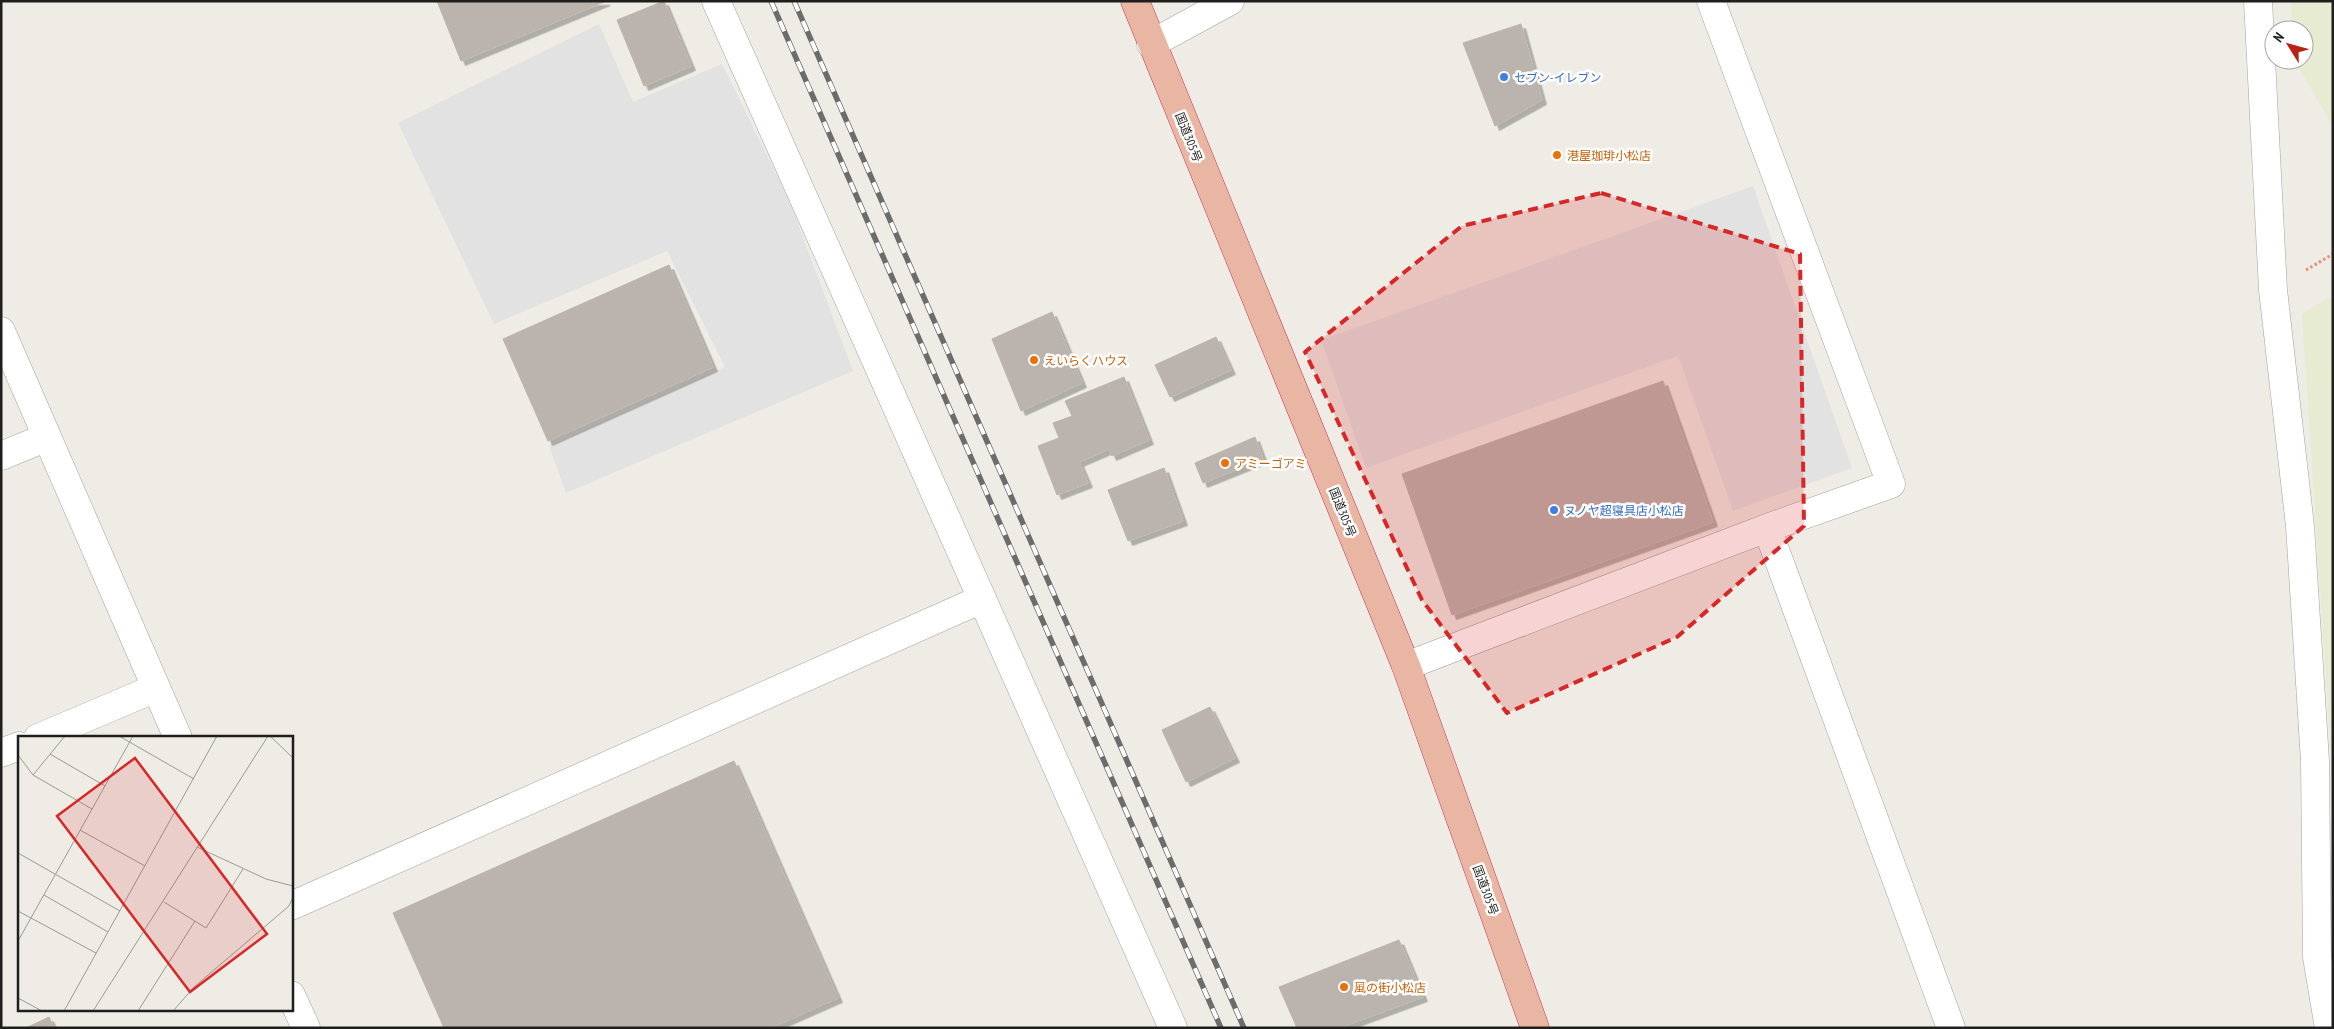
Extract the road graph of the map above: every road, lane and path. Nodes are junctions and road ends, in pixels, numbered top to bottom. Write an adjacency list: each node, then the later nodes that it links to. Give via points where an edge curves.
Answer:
1 (716, 1): 11 (street)
2 (1135, 1): 6 (highway, 国道305号)
3 (1230, 1): 6 (street)
4 (1711, 1): 10 (street, via 1891,484)
5 (2258, 1): 24 (street, via 2273,290 2300,526 2315,761 2317,957)
6 (1151, 44): 12 (highway, 国道305号)
7 (1, 331): 8 (street)
8 (47, 437): 9 (street); 13 (street)
9 (1, 456)
10 (1767, 528): 12 (street); 23 (street)
11 (982, 599): 18 (street); 21 (street)
12 (1406, 666): 22 (highway, 国道305号)
13 (156, 688): 14 (street); 15 (street)
14 (43, 736)
15 (177, 736)
16 (18, 746): 17 (street)
17 (1, 753)
18 (292, 906)
19 (292, 997): 20 (street)
20 (306, 1028)
21 (1173, 1028)
22 (1535, 1028)
23 (1951, 1028)
24 (2329, 1028)

